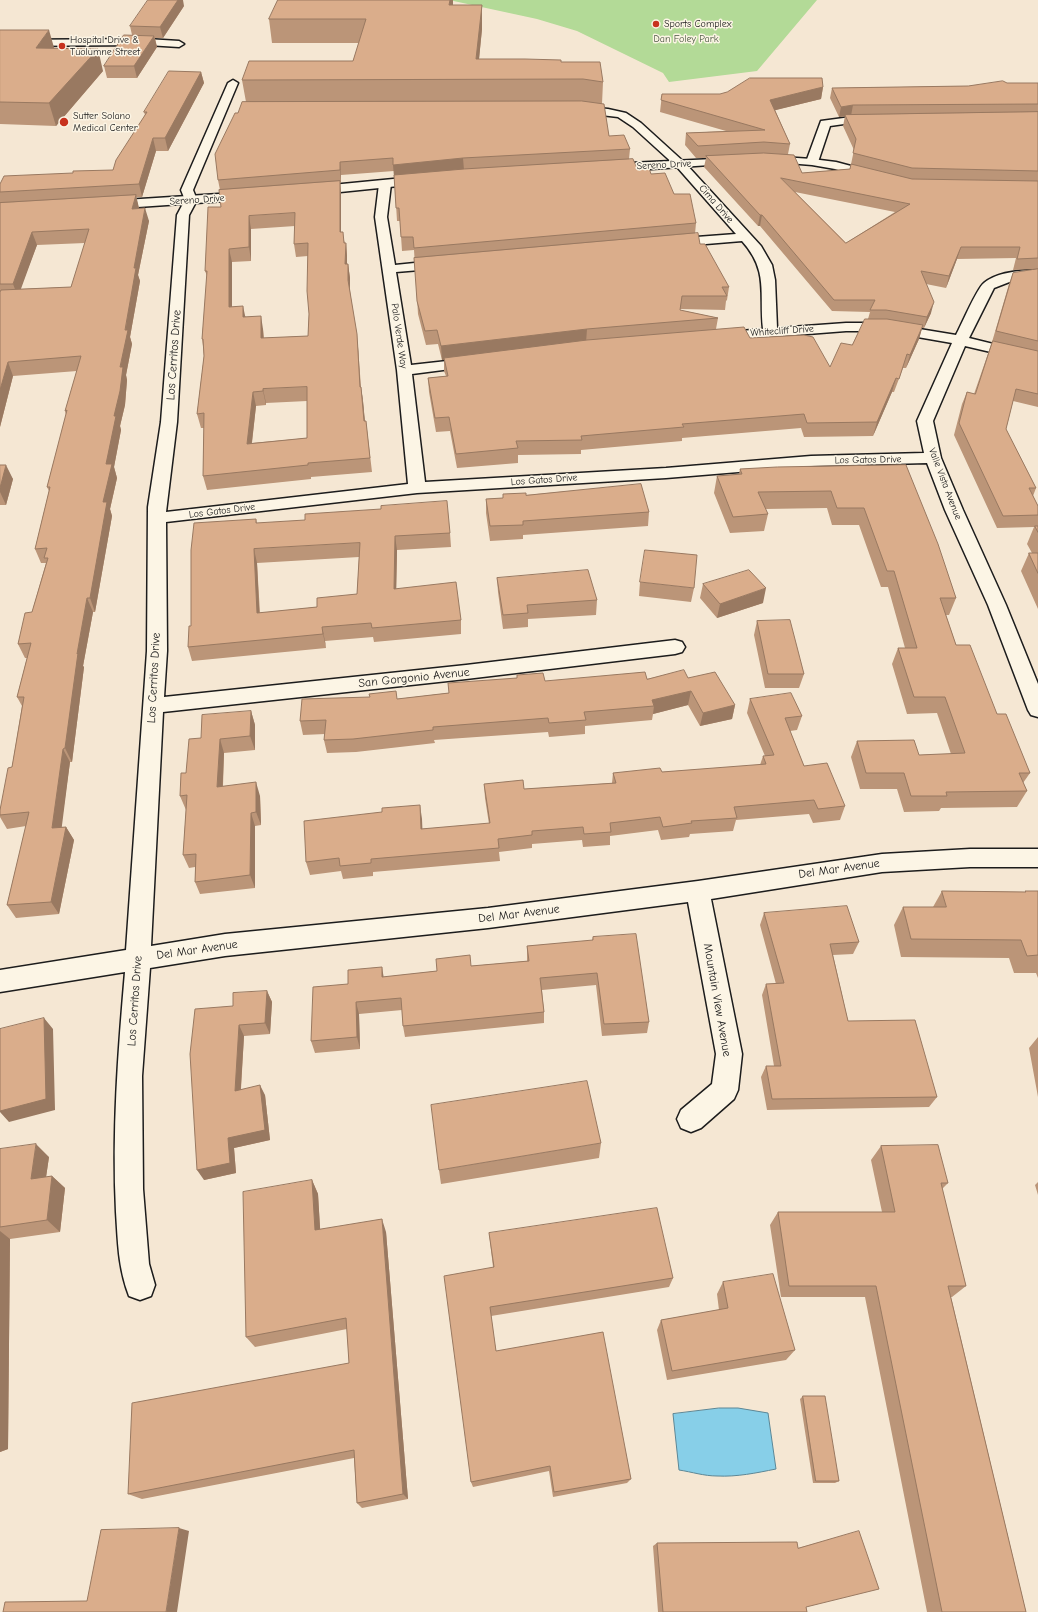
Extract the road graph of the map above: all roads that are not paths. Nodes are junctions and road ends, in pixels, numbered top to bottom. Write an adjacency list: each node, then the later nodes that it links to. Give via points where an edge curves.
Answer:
1 (0, 43): 2 (street)
2 (179, 44)
3 (233, 83): 14 (street, Los Cerritos Drive, via 230,110 187,190)
4 (566, 109): 7 (street, Cima Drive, via 622,115 637,125)
5 (882, 120): 6 (street, via 826,123)
6 (812, 162): 7 (street, Sereno Drive, via 777,159); 10 (street, Sereno Drive)
7 (681, 165): 8 (street, Sereno Drive); 16 (street, Cima Drive)
8 (596, 168)
9 (432, 179): 11 (street)
10 (890, 180)
11 (385, 184): 12 (street); 19 (street, Palo Verde Way, via 381,216)
12 (301, 192)
13 (262, 196): 14 (street, Sereno Drive)
14 (191, 200): 15 (street, Sereno Drive); 29 (street, Los Cerritos Drive, via 183,215 169,422)
15 (96, 206)
16 (745, 237): 17 (street); 21 (street, Cima Drive, via 765,265)
17 (658, 244)
18 (453, 263): 19 (street)
19 (390, 269): 26 (street, Palo Verde Way)
20 (1038, 274): 23 (street, Valle Vista Avenue, via 1025,274 995,281 988,286)
21 (770, 332): 22 (street, Whitecliff Drive); 23 (street, Whitecliff Drive, via 846,327 884,328)
22 (701, 338)
23 (960, 341): 24 (street, Whitecliff Drive); 27 (street, Valle Vista Avenue, via 924,421)
24 (1038, 359)
25 (491, 360): 26 (street)
26 (404, 370): 28 (street, Palo Verde Way)
27 (933, 458): 28 (street, Los Gatos Drive, via 811,461 666,473); 32 (street, Valle Vista Avenue, via 997,605)
28 (417, 488): 29 (street, Los Gatos Drive)
29 (157, 518): 31 (street, Los Cerritos Drive, via 157,651)
30 (675, 647): 31 (street, San Gorgonio Avenue)
31 (153, 706): 35 (street, Los Cerritos Drive)
32 (1038, 710)
33 (1038, 858): 34 (street, Del Mar Avenue, via 970,858 882,863)
34 (698, 891): 35 (street, Del Mar Avenue, via 488,918 225,945); 37 (street, Mountain View Avenue, via 728,1054 725,1090)
35 (138, 959): 36 (street, Del Mar Avenue); 38 (street, Los Cerritos Drive, via 129,1076 129,1189 134,1264)
36 (0, 981)
37 (691, 1119)
38 (140, 1285)

